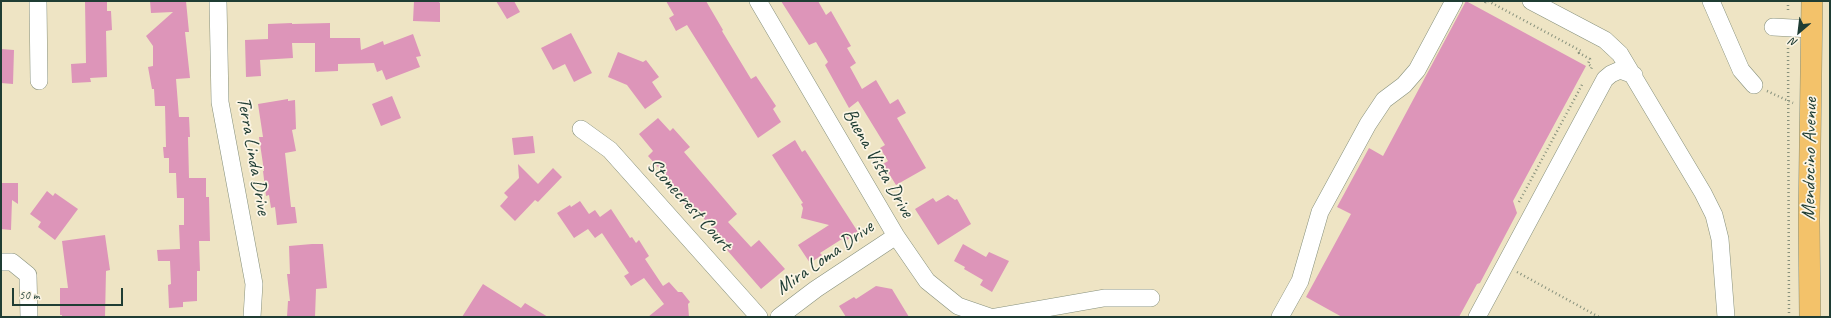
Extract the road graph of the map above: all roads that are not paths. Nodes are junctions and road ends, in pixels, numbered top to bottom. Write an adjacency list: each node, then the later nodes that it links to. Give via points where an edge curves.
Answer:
1 (38, 1): 11 (street)
2 (218, 1): 18 (street, Terra Linda Drive, via 220,102 254,284)
3 (758, 1): 14 (street, Buena Vista Drive)
4 (1454, 1): 23 (street, via 1417,70 1404,86 1384,100 1368,124 1320,212 1300,281)
5 (1531, 1): 10 (street, via 1605,40 1620,54)
6 (1712, 1): 12 (street, via 1741,70)
7 (1812, 1): 9 (main road, Mendocino Avenue)
8 (1781, 27): 9 (street)
9 (1812, 29): 26 (main road, Mendocino Avenue)
10 (1634, 76): 24 (street, via 1620,70 1605,79); 25 (street, via 1714,215 1720,239)
11 (39, 81)
12 (1754, 85)
13 (581, 129): 19 (street, Stonecrest Court, via 610,150)
14 (896, 236): 20 (street, Mira Loma Drive); 21 (street, Buena Vista Drive, via 927,281 958,306)
15 (1, 262): 17 (street, via 12,262 28,275)
16 (1151, 298): 22 (street, via 1104,298)
17 (29, 317)
18 (252, 317)
19 (759, 317)
20 (779, 317)
21 (990, 317)
22 (995, 317)
23 (1280, 317)
24 (1477, 317)
25 (1726, 317)
26 (1810, 317)

